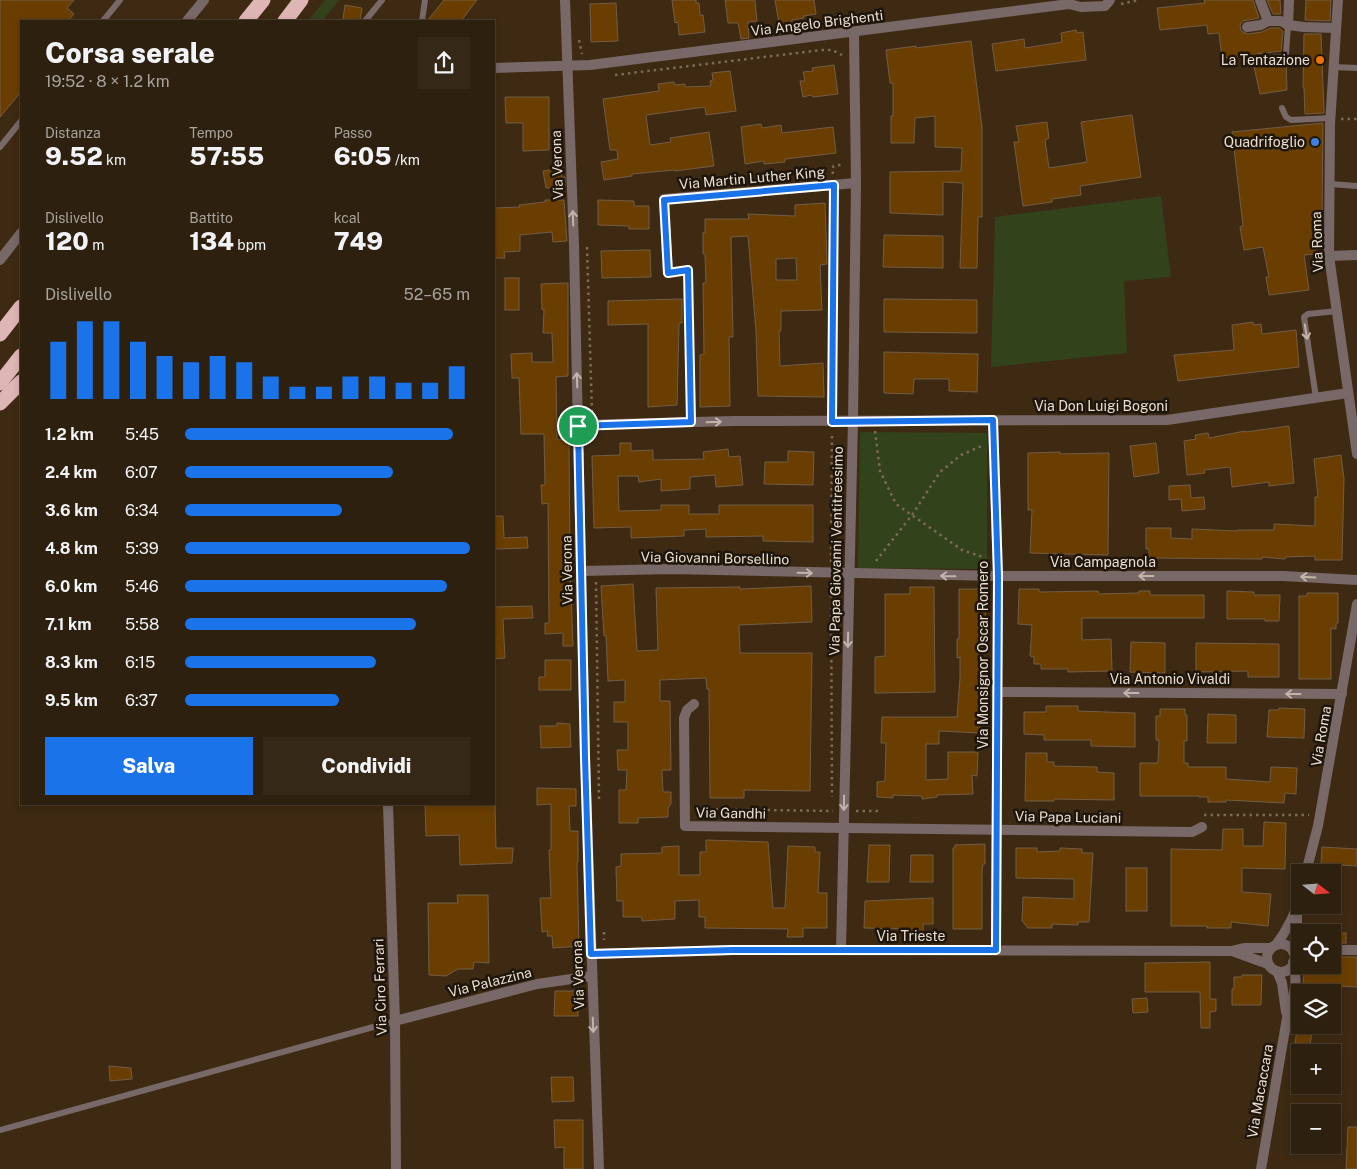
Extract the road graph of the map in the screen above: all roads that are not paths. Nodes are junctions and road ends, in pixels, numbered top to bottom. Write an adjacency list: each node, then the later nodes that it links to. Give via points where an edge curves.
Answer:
1 (120, 0): 13 (lane)
2 (204, 0): 14 (street)
3 (263, 0): 15 (highway)
4 (301, 0): 16 (highway)
5 (382, 0): 17 (lane)
6 (425, 0): 18 (lane)
7 (565, 0): 25 (street, Via Verona)
8 (1110, 0): 12 (street, Via Angelo Brighenti, via 1105,6 1081,7)
9 (1260, 0): 19 (street)
10 (1289, 0): 20 (street)
11 (1338, 0): 22 (street, Via Roma)
12 (1071, 2): 23 (street, Via Angelo Brighenti)
13 (104, 20)
14 (188, 20)
15 (247, 20)
16 (286, 20)
17 (366, 20)
18 (422, 20)
19 (1268, 21): 20 (street); 21 (street)
20 (1288, 25): 22 (street); 24 (lane, via 1286,54)
21 (1247, 26)
22 (1336, 28): 26 (street, Via Roma)
23 (854, 33): 25 (street, Via Angelo Brighenti); 33 (street, Via Papa Giovanni Ventitreesimo)
24 (1257, 59)
25 (568, 67): 27 (street); 52 (street, Via Verona, one-way to 25)
26 (1334, 67): 28 (lane); 30 (street, Via Roma)
27 (495, 68)
28 (1357, 68)
29 (1282, 108): 30 (lane, via 1286,117 1292,120)
30 (1331, 118): 34 (street, Via Roma)
31 (20, 122): 32 (lane)
32 (0, 147)
33 (856, 184): 40 (street, Via Martin Luther King, via 664,200); 51 (street, Via Papa Giovanni Ventitreesimo)
34 (1330, 184): 35 (lane); 38 (street, Via Roma)
35 (1357, 186)
36 (20, 234): 39 (street)
37 (1357, 254): 38 (street)
38 (1329, 256): 42 (street, Via Roma)
39 (0, 260)
40 (668, 273)
41 (20, 308): 43 (highway)
42 (1337, 311): 47 (street, Via Roma); 48 (lane, one-way to 48, via 1304,317)
43 (0, 334)
44 (20, 357): 45 (highway)
45 (0, 383)
46 (20, 383): 49 (highway)
47 (1348, 393): 48 (street, Via Don Luigi Bogoni); 53 (street, Via Roma)
48 (1316, 398): 50 (street, Via Don Luigi Bogoni, via 1167,420)
49 (0, 403)
50 (993, 420): 51 (street, Via Don Luigi Bogoni); 56 (street, Via Monsignor Oscar Romero)
51 (853, 422): 52 (street, Via Don Luigi Bogoni, one-way to 51); 55 (street, Via Papa Giovanni Ventitreesimo)
52 (578, 426): 54 (street, Via Verona)
53 (1357, 454)
54 (581, 570): 55 (street, Via Giovanni Borsellino, one-way to 55); 75 (street, Via Verona)
55 (849, 574): 56 (street, Via Campagnola, one-way to 55); 64 (street, Via Papa Giovanni Ventitreesimo, one-way to 64)
56 (998, 576): 57 (street, Via Campagnola, one-way to 56, via 1284,576); 59 (street, Via Monsignor Oscar Romero)
57 (1357, 580)
58 (1357, 604): 60 (street, Via Roma)
59 (997, 692): 60 (street, Via Antonio Vivaldi, one-way to 59); 65 (street, Via Monsignor Oscar Romero)
60 (1342, 694): 66 (street, Via Roma)
61 (694, 704): 64 (street, Via Gandhi, via 684,718 685,826)
62 (388, 805): 82 (street, Via Ciro Ferrari)
63 (1201, 827): 65 (street, Via Papa Luciani, via 1192,832)
64 (843, 828): 65 (street, Via Papa Luciani); 69 (street, Via Papa Giovanni Ventitreesimo)
65 (997, 830): 70 (street, Via Monsignor Oscar Romero)
66 (1308, 864)
67 (1294, 914): 68 (street)
68 (1273, 946): 73 (street, Via Trieste); 74 (street, via 1286,945); 77 (street, via 1268,953)
69 (841, 950): 70 (street, Via Trieste); 75 (street, Via Trieste)
70 (996, 950): 73 (street, Via Trieste)
71 (1341, 950): 72 (street)
72 (1357, 950)
73 (1231, 951): 77 (street, Via Trieste)
74 (1291, 951)
75 (591, 954): 80 (street, Via Verona)
76 (1291, 962): 78 (street, via 1287,970)
77 (1268, 964): 78 (street)
78 (1277, 971): 81 (street, Via Macaccara)
79 (1296, 974): 81 (street, Via Macaccara, via 1294,997)
80 (592, 976): 82 (street, Via Palazzina, via 537,984); 85 (street, Via Verona, one-way to 85)
81 (1287, 1018): 86 (street, Via Macaccara)
82 (395, 1021): 83 (lane); 84 (street, Via Ciro Ferrari)
83 (0, 1130)
84 (396, 1169)
85 (598, 1169)
86 (1261, 1169)

